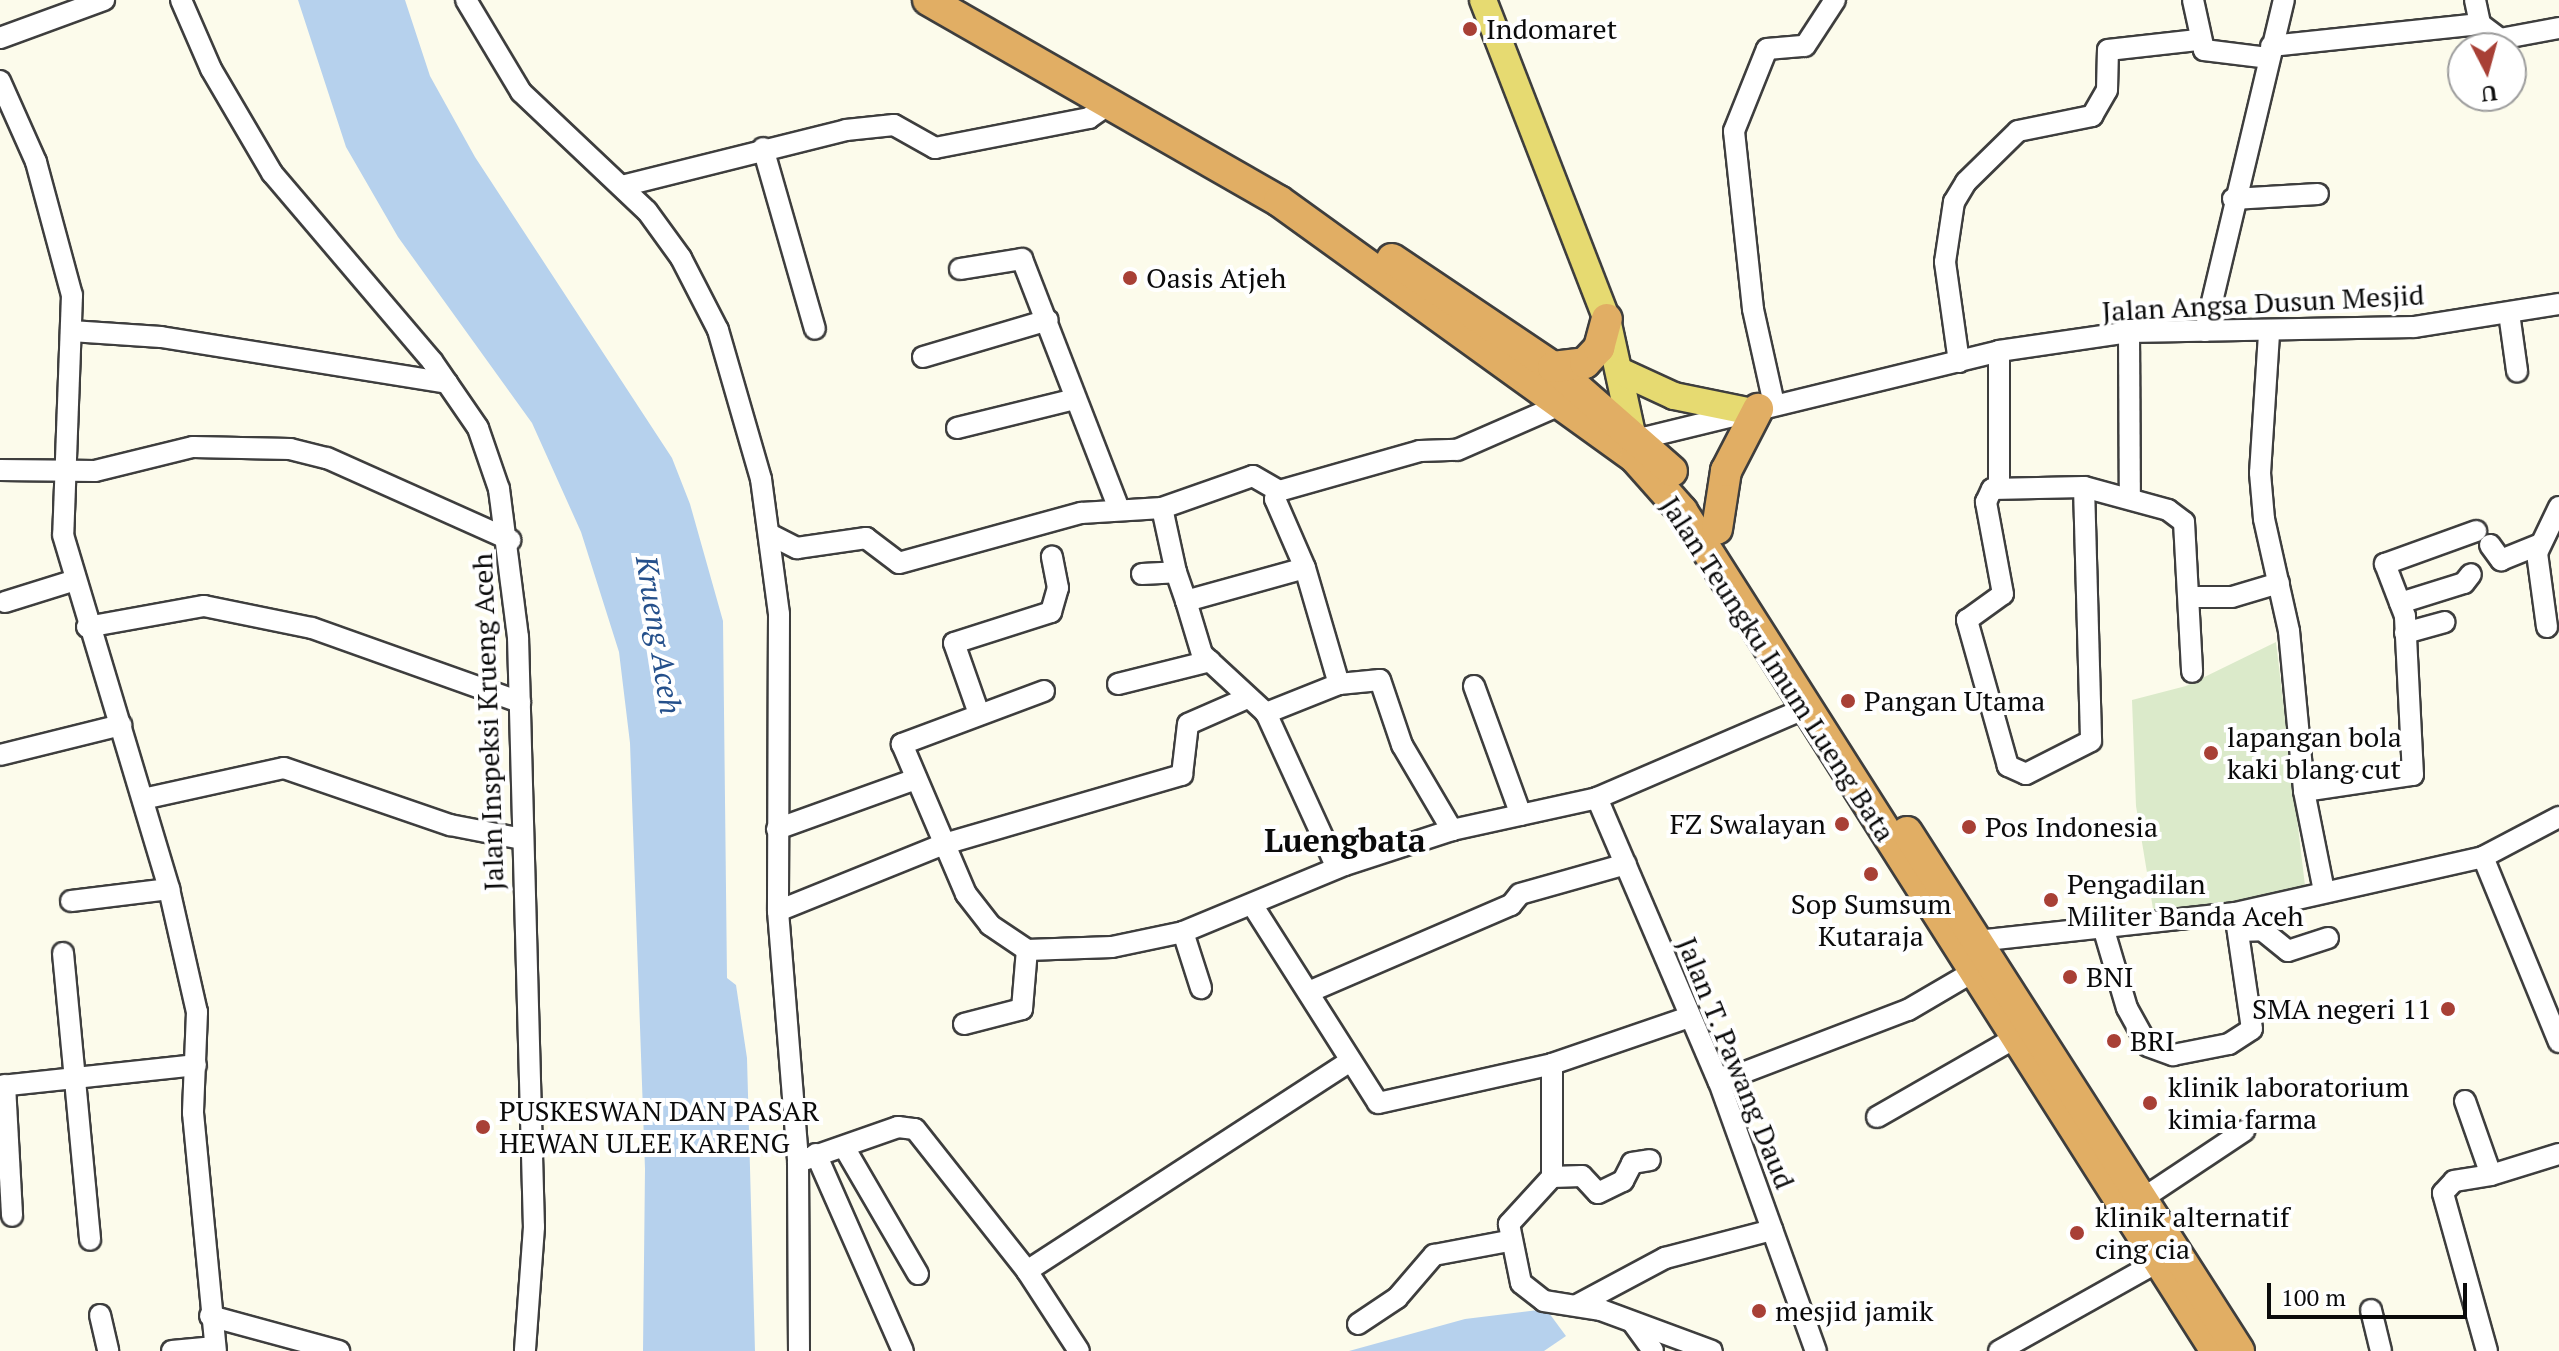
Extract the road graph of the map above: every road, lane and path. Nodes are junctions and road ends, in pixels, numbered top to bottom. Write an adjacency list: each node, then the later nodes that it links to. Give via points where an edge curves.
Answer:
1 (104, 0): 13 (street)
2 (181, 0): 39 (street, Jalan Inspeksi Krueng Aceh, via 211,69 272,173)
3 (466, 0): 19 (street, via 521,92)
4 (928, 0): 17 (highway, Jalan Teungku Imum Lueng Bata)
5 (967, 0): 22 (highway, Jalan Teungku Imum Lueng Bata)
6 (1483, 0): 26 (main road)
7 (1835, 0): 42 (street, via 1805,46 1767,49 1734,131)
8 (2193, 0): 14 (street)
9 (2284, 0): 15 (street)
10 (2475, 0): 11 (street)
11 (2480, 24): 12 (street, via 2500,39); 15 (street)
12 (2559, 28)
13 (0, 38)
14 (2197, 40): 15 (street, via 2213,55); 35 (street, via 2108,50 2107,90 2092,116 2018,131 1966,182 1954,202 1945,262)
15 (2270, 52): 21 (street)
16 (0, 81): 29 (street, via 63,248)
17 (1109, 104): 18 (street, via 1089,118 935,148 894,125); 22 (highway, Jalan Teungku Imum Lueng Bata)
18 (763, 148): 19 (street); 28 (street)
19 (622, 186): 55 (street, via 681,258 718,330)
20 (2318, 194): 21 (street)
21 (2233, 199): 30 (street)
22 (1327, 225): 36 (highway, Jalan Teungku Imum Lueng Bata); 41 (highway, Jalan Teungku Imum Lueng Bata)
23 (960, 269): 27 (street, via 1022,259)
24 (2559, 304): 25 (street, Jalan Angsa Dusun Mesjid)
25 (2509, 313): 32 (street, Jalan Angsa Dusun Mesjid, via 2414,327); 37 (street)
26 (1607, 319): 36 (highway, via 1599,348 1585,363); 38 (main road)
27 (1048, 320): 34 (street); 40 (street)
28 (815, 329)
29 (71, 331): 39 (street, via 176,339); 46 (street)
30 (2205, 331): 31 (street, Jalan Angsa Dusun Mesjid); 32 (street, Jalan Angsa Dusun Mesjid)
31 (2129, 332): 33 (street, Jalan Angsa Dusun Mesjid); 50 (street)
32 (2269, 334): 64 (street, via 2260,473)
33 (1999, 351): 35 (street, Jalan Angsa Dusun Mesjid); 47 (street)
34 (923, 357)
35 (1959, 362): 42 (street, Jalan Angsa Dusun Mesjid)
36 (1553, 367): 44 (highway, Jalan Teungku Imum Lueng Bata)
37 (2517, 371)
38 (1622, 372): 42 (main road, via 1674,396); 44 (main road)
39 (447, 383): 56 (street, Jalan Inspeksi Krueng Aceh, via 478,428)
40 (1075, 399): 43 (street); 51 (street)
41 (1560, 405): 49 (street, via 1457,450 1420,451); 81 (highway, Jalan Teungku Imum Lueng Bata, via 1635,458 1682,511)
42 (1760, 408): 44 (street, Jalan Angsa Dusun Mesjid); 54 (highway, via 1726,471)
43 (957, 428)
44 (1637, 433): 54 (highway, Jalan Teungku Imum Lueng Bata)
45 (0, 470): 46 (street)
46 (64, 471): 56 (street, via 121,468 193,447 290,449 327,458); 63 (street, via 63,535)
47 (1999, 487): 48 (street); 48 (street, via 1986,502 2003,594 1967,620 2008,766 2026,774 2091,741)
48 (2084, 487): 50 (street)
49 (1279, 491): 53 (street, via 1253,476); 59 (street, via 1275,499)
50 (2130, 498): 65 (street, via 2184,522)
51 (1118, 506): 53 (street); 55 (street, via 899,563 866,538 809,548)
52 (2559, 507): 57 (street)
53 (1162, 508): 60 (street)
54 (1717, 529): 86 (highway, Jalan Teungku Imum Lueng Bata)
55 (773, 536): 93 (street)
56 (510, 540): 80 (street, Jalan Inspeksi Krueng Aceh)
57 (2538, 545): 68 (street, via 2501,560 2483,538 2388,559); 71 (street)
58 (1052, 557): 82 (street, via 1058,588 1051,612 954,643)
59 (1305, 568): 66 (street); 76 (street)
60 (1176, 572): 61 (street); 66 (street)
61 (1142, 574)
62 (2471, 574): 68 (street, via 2464,583)
63 (75, 580): 67 (street); 70 (street)
64 (2279, 583): 65 (street, via 2232,597); 88 (street)
65 (2190, 597): 74 (street)
66 (1186, 601): 73 (street, via 1196,643)
67 (5, 602)
68 (2400, 603): 72 (street)
69 (2445, 622): 72 (street)
70 (87, 627): 80 (street, via 204,606 312,628); 84 (street)
71 (2547, 627)
72 (2405, 633): 88 (street, via 2413,775)
73 (1210, 661): 75 (street); 79 (street)
74 (2192, 672)
75 (1118, 684)
76 (1339, 684): 83 (street); 94 (street, via 1380,680 1402,745)
77 (1474, 686): 91 (street)
78 (1044, 691): 82 (street)
79 (1245, 699): 83 (street); 96 (street, via 1188,724 1182,775)
80 (520, 702): 95 (street, Jalan Inspeksi Krueng Aceh)
81 (1806, 708): 86 (highway, Jalan Teungku Imum Lueng Bata); 89 (street)
82 (978, 711): 87 (street, via 904,740)
83 (1266, 713): 99 (street)
84 (121, 725): 85 (street); 90 (street)
85 (0, 755)
86 (1848, 758): 109 (highway, Jalan Teungku Imum Lueng Bata); 112 (highway, Jalan Teungku Imum Lueng Bata)
87 (916, 779): 93 (street); 96 (street)
88 (2304, 791): 101 (street)
89 (1597, 798): 91 (street); 98 (street, Jalan T. Pawang Daud)
90 (143, 799): 95 (street, via 284,768 450,825); 100 (street)
91 (1521, 815): 94 (street)
92 (2559, 817): 97 (street)
93 (777, 829): 104 (street)
94 (1452, 830): 99 (street)
95 (522, 839): 152 (street, Jalan Inspeksi Krueng Aceh, via 534,1227)
96 (944, 844): 104 (street); 110 (street, via 990,925)
97 (2483, 857): 101 (street); 118 (street)
98 (1626, 864): 114 (street, via 1520,894 1511,905); 115 (street, Jalan T. Pawang Daud)
99 (1337, 868): 103 (street)
100 (169, 889): 102 (street); 121 (street, via 197,1012)
101 (2324, 891): 105 (street)
102 (71, 901)
103 (1253, 906): 107 (street); 114 (street)
104 (778, 911): 130 (street)
105 (2236, 922): 106 (street); 106 (street, via 2252,1029 2229,1044 2173,1055 2148,1046 2127,1008); 108 (street, via 2262,930 2288,951)
106 (2103, 927): 109 (street)
107 (1183, 932): 110 (street, via 1112,947); 113 (street)
108 (2328, 938)
109 (1977, 941): 134 (highway, Jalan Teungku Imum Lueng Bata)
110 (1027, 950): 116 (street, via 1022,1009)
111 (63, 953): 122 (street)
112 (1971, 973): 117 (highway, Jalan Teungku Imum Lueng Bata); 123 (street, via 1908,1010)
113 (1201, 988)
114 (1311, 991): 119 (street)
115 (1689, 1017): 120 (street); 123 (street, Jalan T. Pawang Daud)
116 (964, 1024)
117 (2013, 1039): 126 (street); 139 (highway, Jalan Teungku Imum Lueng Bata)
118 (2559, 1042)
119 (1349, 1062): 120 (street, via 1368,1097 1386,1104); 140 (street)
120 (1552, 1064): 133 (street)
121 (196, 1065): 122 (street); 145 (street, via 193,1113)
122 (75, 1076): 124 (street); 137 (street)
123 (1719, 1082): 136 (street, Jalan T. Pawang Daud)
124 (3, 1085): 135 (street)
125 (2465, 1101): 132 (street)
126 (1877, 1117)
127 (2244, 1131): 134 (street)
128 (844, 1147): 130 (street); 140 (street, via 915,1129); 141 (street)
129 (2559, 1154): 132 (street)
130 (807, 1158): 153 (street); 154 (street)
131 (1650, 1160): 133 (street, via 1632,1163 1623,1181 1598,1193 1582,1176)
132 (2491, 1175): 163 (street, via 2454,1181 2443,1193)
133 (1552, 1177): 138 (street, via 1511,1219)
134 (2142, 1199): 161 (highway, Jalan Teungku Imum Lueng Bata)
135 (12, 1216)
136 (1772, 1230): 142 (street, via 1665,1258); 158 (street, Jalan T. Pawang Daud)
137 (90, 1240)
138 (1508, 1241): 142 (street, via 1529,1294); 147 (street, via 1434,1255 1397,1298)
139 (2156, 1263): 159 (street); 160 (highway, Jalan Teungku Imum Lueng Bata)
140 (1027, 1271): 155 (street)
141 (918, 1274)
142 (1577, 1305): 146 (street)
143 (2371, 1310): 162 (street)
144 (100, 1315): 149 (street)
145 (210, 1316): 148 (street); 151 (street)
146 (1633, 1323): 156 (street); 157 (street)
147 (1358, 1324)
148 (215, 1349): 150 (street)
149 (108, 1351)
150 (172, 1351)
151 (339, 1351)
152 (525, 1351)
153 (799, 1351)
154 (903, 1351)
155 (1079, 1351)
156 (1653, 1351)
157 (1712, 1351)
158 (1816, 1351)
159 (1999, 1351)
160 (2216, 1351)
161 (2239, 1351)
162 (2381, 1351)
163 (2487, 1351)

